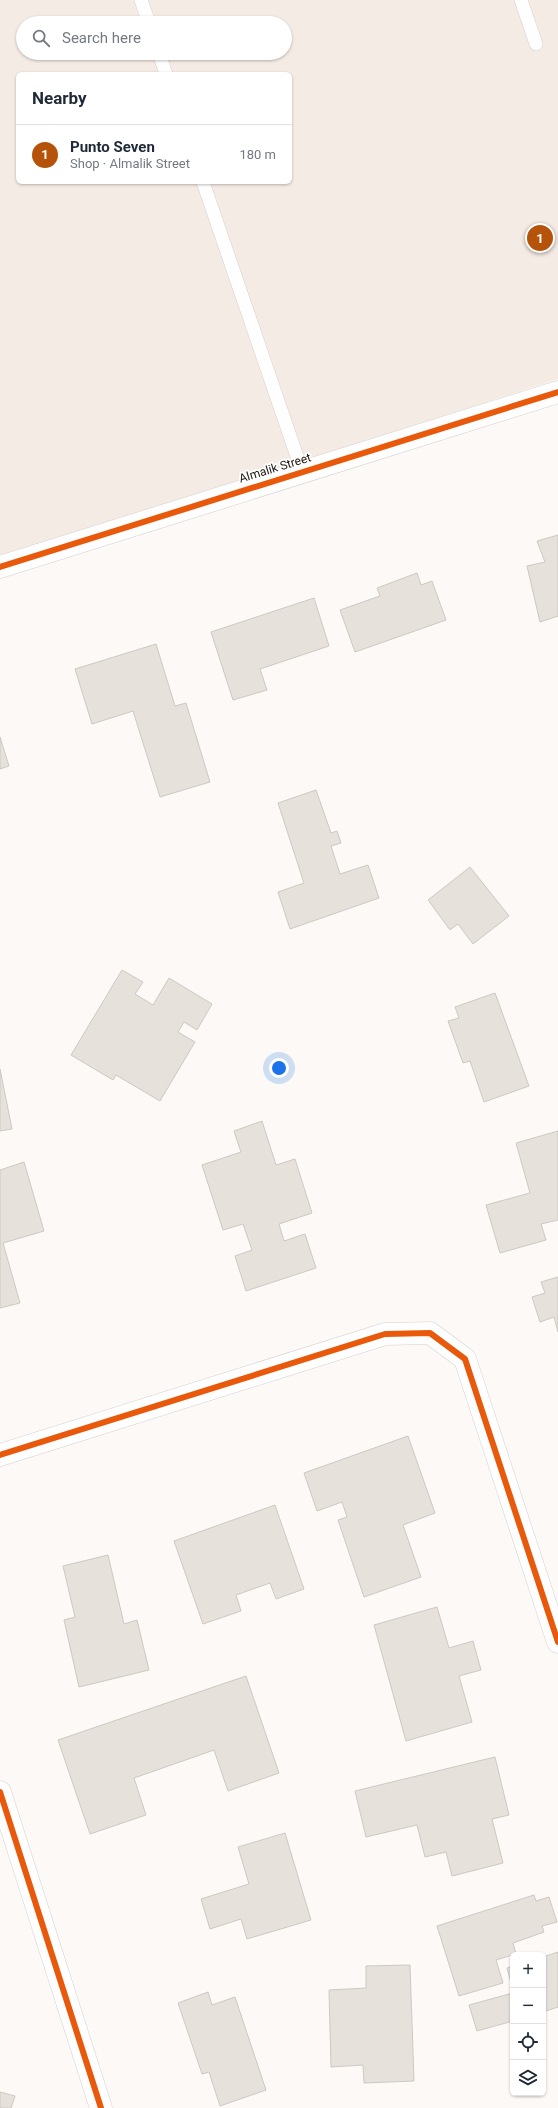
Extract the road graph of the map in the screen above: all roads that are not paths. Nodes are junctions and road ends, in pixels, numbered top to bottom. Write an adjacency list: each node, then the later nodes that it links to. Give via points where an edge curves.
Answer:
1 (141, 0): 3 (lane)
2 (521, 0): 4 (lane)
3 (146, 16)
4 (536, 44)
5 (161, 60): 6 (lane)
6 (165, 72)
7 (204, 184): 9 (lane)
8 (558, 392): 9 (street, Almalik Street)
9 (302, 471): 10 (street, Almalik Street)
10 (0, 567)
11 (0, 1455): 12 (street, via 385,1334 430,1333 465,1359)
12 (558, 1642)
13 (0, 1792): 14 (street)
14 (101, 2108)

